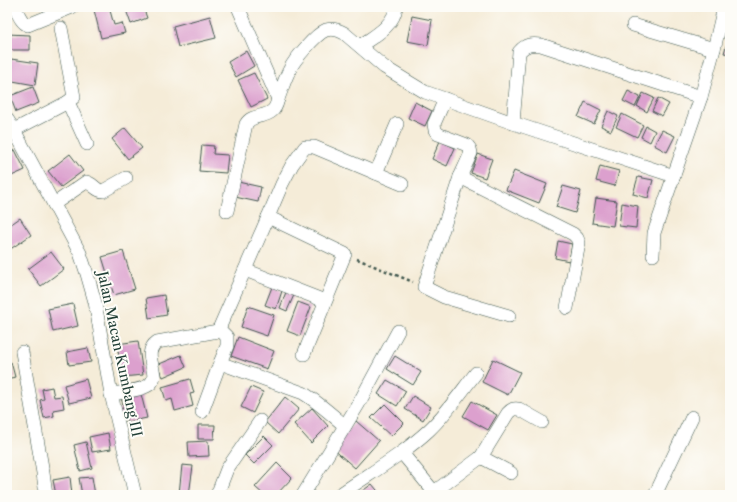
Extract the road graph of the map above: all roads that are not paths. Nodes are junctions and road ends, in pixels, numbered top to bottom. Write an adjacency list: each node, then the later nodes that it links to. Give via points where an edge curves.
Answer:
1 (15, 7): 2 (street, via 23,22 28,25)
2 (72, 7)
3 (238, 7): 11 (street)
4 (396, 7): 8 (street, via 390,23 383,31)
5 (724, 7): 9 (street)
6 (633, 25): 9 (street)
7 (61, 28): 13 (street, via 74,95)
8 (360, 46): 11 (street, via 337,29 322,33 290,68); 12 (street, via 384,67 425,92)
9 (714, 49): 10 (street)
10 (701, 97): 15 (street, via 532,44 523,47 519,52); 20 (street)
11 (278, 99): 25 (street, via 271,112 250,119 246,124)
12 (445, 99): 15 (street); 22 (street, via 434,124 434,130 467,145 470,149 471,153)
13 (68, 102): 17 (street); 18 (street)
14 (7, 119): 17 (street, Jalan Macan Kumbang III)
15 (513, 123): 20 (street)
16 (397, 124): 19 (street)
17 (14, 130): 24 (street, Jalan Macan Kumbang III)
18 (87, 144)
19 (376, 173): 23 (street); 26 (street, via 314,147 305,147 292,165)
20 (674, 176): 27 (street, via 654,233)
21 (126, 178): 24 (street, via 103,191 86,182)
22 (460, 178): 30 (street, via 577,238 579,243); 31 (street, via 424,287 444,297)
23 (402, 184)
24 (54, 204): 38 (street, Jalan Macan Kumbang III, via 80,253 87,274 95,302)
25 (227, 211)
26 (268, 217): 28 (street); 29 (street, via 345,254)
27 (653, 255)
28 (245, 270): 29 (street); 32 (street)
29 (325, 301): 35 (street)
30 (567, 308)
31 (509, 316)
32 (218, 331): 36 (street, via 225,335 228,342); 38 (street, via 157,342 152,346 150,354 153,379 150,385)
33 (398, 331): 43 (street)
34 (22, 352): 48 (street)
35 (304, 354)
36 (220, 363): 39 (street); 43 (street, via 303,393)
37 (476, 373): 44 (street, via 430,430)
38 (111, 394): 49 (street, Jalan Macan Kumbang III)
39 (202, 412)
40 (692, 417): 53 (street)
41 (260, 422): 50 (street, via 227,469)
42 (542, 422): 45 (street, via 519,409 512,409)
43 (345, 426): 51 (street)
44 (402, 453): 47 (street); 52 (street)
45 (481, 457): 46 (street); 47 (street)
46 (511, 473)
47 (432, 494)
48 (46, 495)
49 (135, 495)
50 (217, 495)
51 (303, 495)
52 (339, 495)
53 (655, 495)

